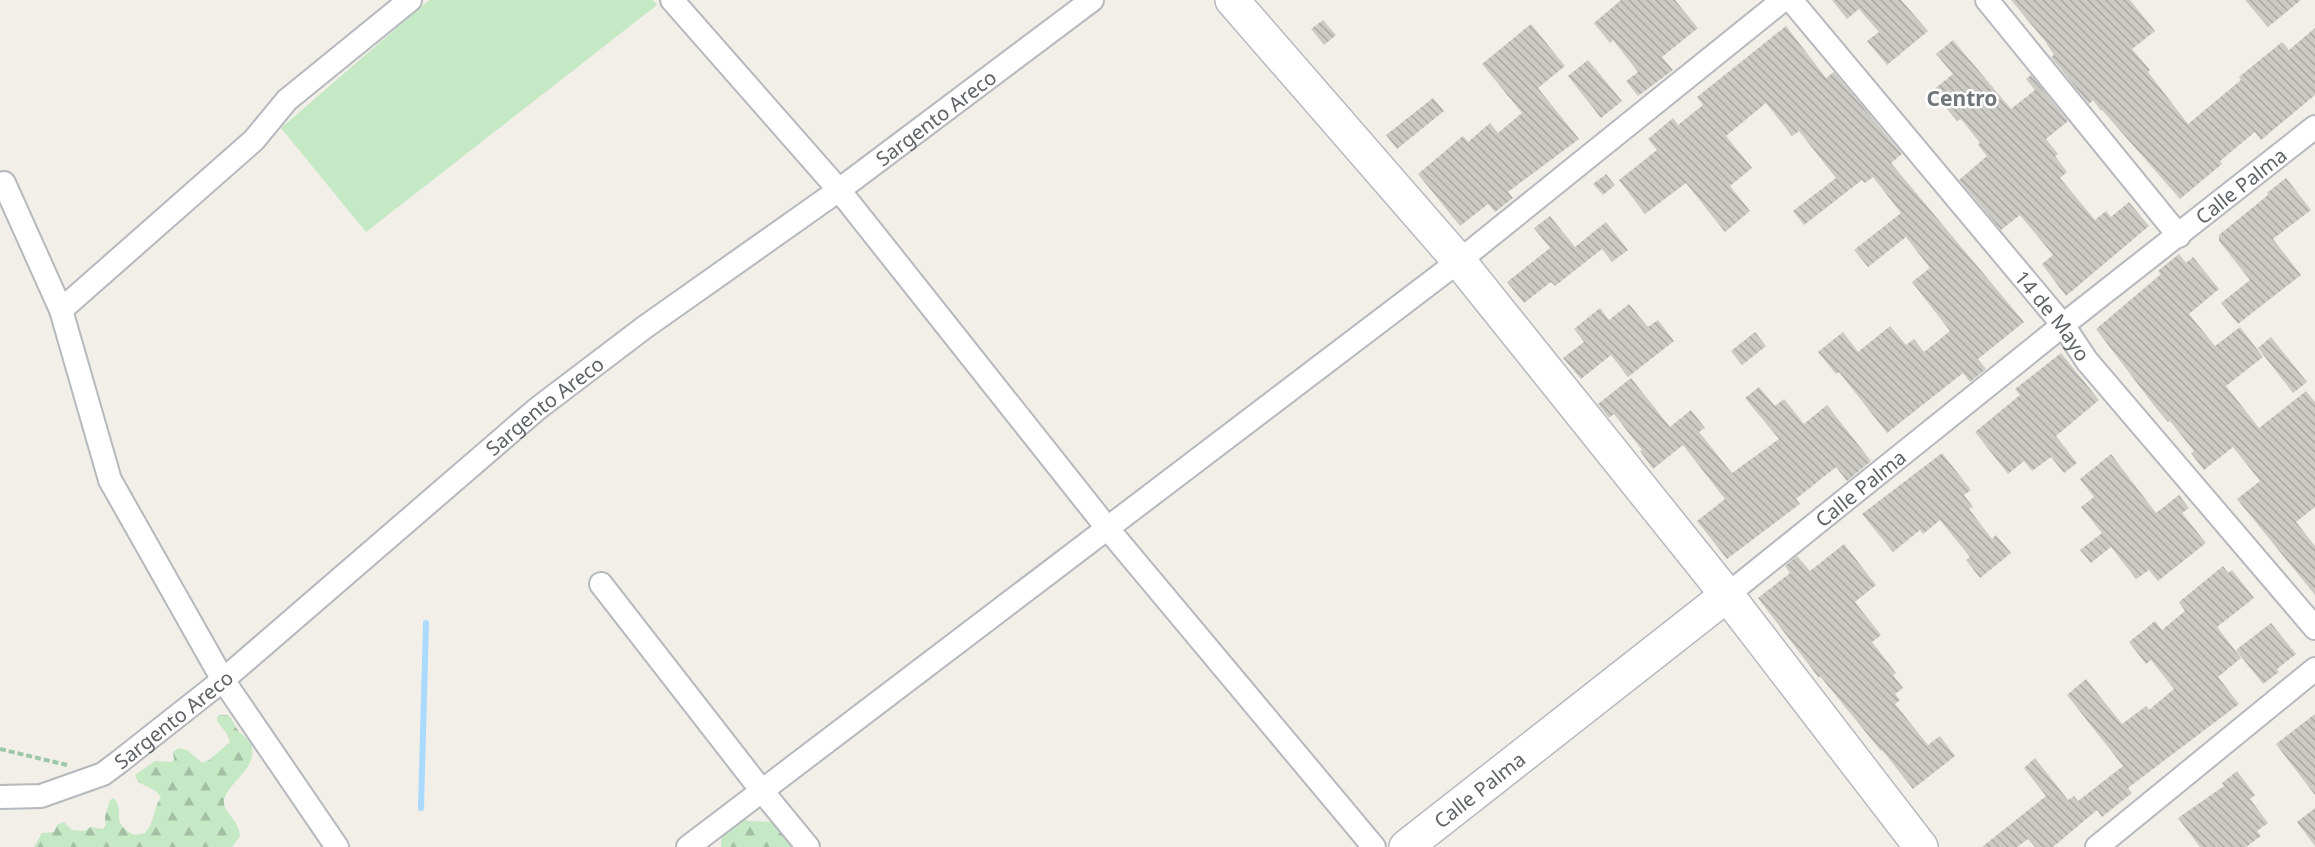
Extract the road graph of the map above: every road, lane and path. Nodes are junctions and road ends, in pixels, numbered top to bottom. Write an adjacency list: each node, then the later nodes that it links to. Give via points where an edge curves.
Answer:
1 (410, 0): 13 (street, via 287,100 254,140)
2 (672, 0): 10 (street)
3 (1092, 0): 10 (street, Sargento Areco)
4 (1232, 0): 12 (street)
5 (1783, 0): 12 (street)
6 (1791, 0): 14 (street, 14 de Mayo)
7 (1987, 0): 11 (street)
8 (2315, 127): 11 (street, Calle Palma)
9 (4, 183): 13 (street)
10 (839, 190): 15 (street); 20 (street, Sargento Areco, via 537,409)
11 (2179, 236): 14 (street, Calle Palma)
12 (1459, 261): 15 (street); 17 (street)
13 (61, 310): 20 (street, via 110,480)
14 (2063, 325): 17 (street, Calle Palma); 18 (street, 14 de Mayo, via 2087,362)
15 (1108, 529): 23 (street); 28 (street)
16 (602, 584): 23 (street)
17 (1727, 595): 29 (street, Calle Palma); 30 (street)
18 (2315, 628)
19 (2315, 669): 31 (street)
20 (223, 680): 22 (street, Sargento Areco); 25 (street)
21 (0, 749): 22 (path)
22 (103, 774): 24 (street, Sargento Areco, via 41,796)
23 (762, 792): 26 (street); 27 (street)
24 (0, 797)
25 (337, 847)
26 (688, 847)
27 (808, 847)
28 (1374, 847)
29 (1406, 847)
30 (1922, 847)
31 (2097, 847)

